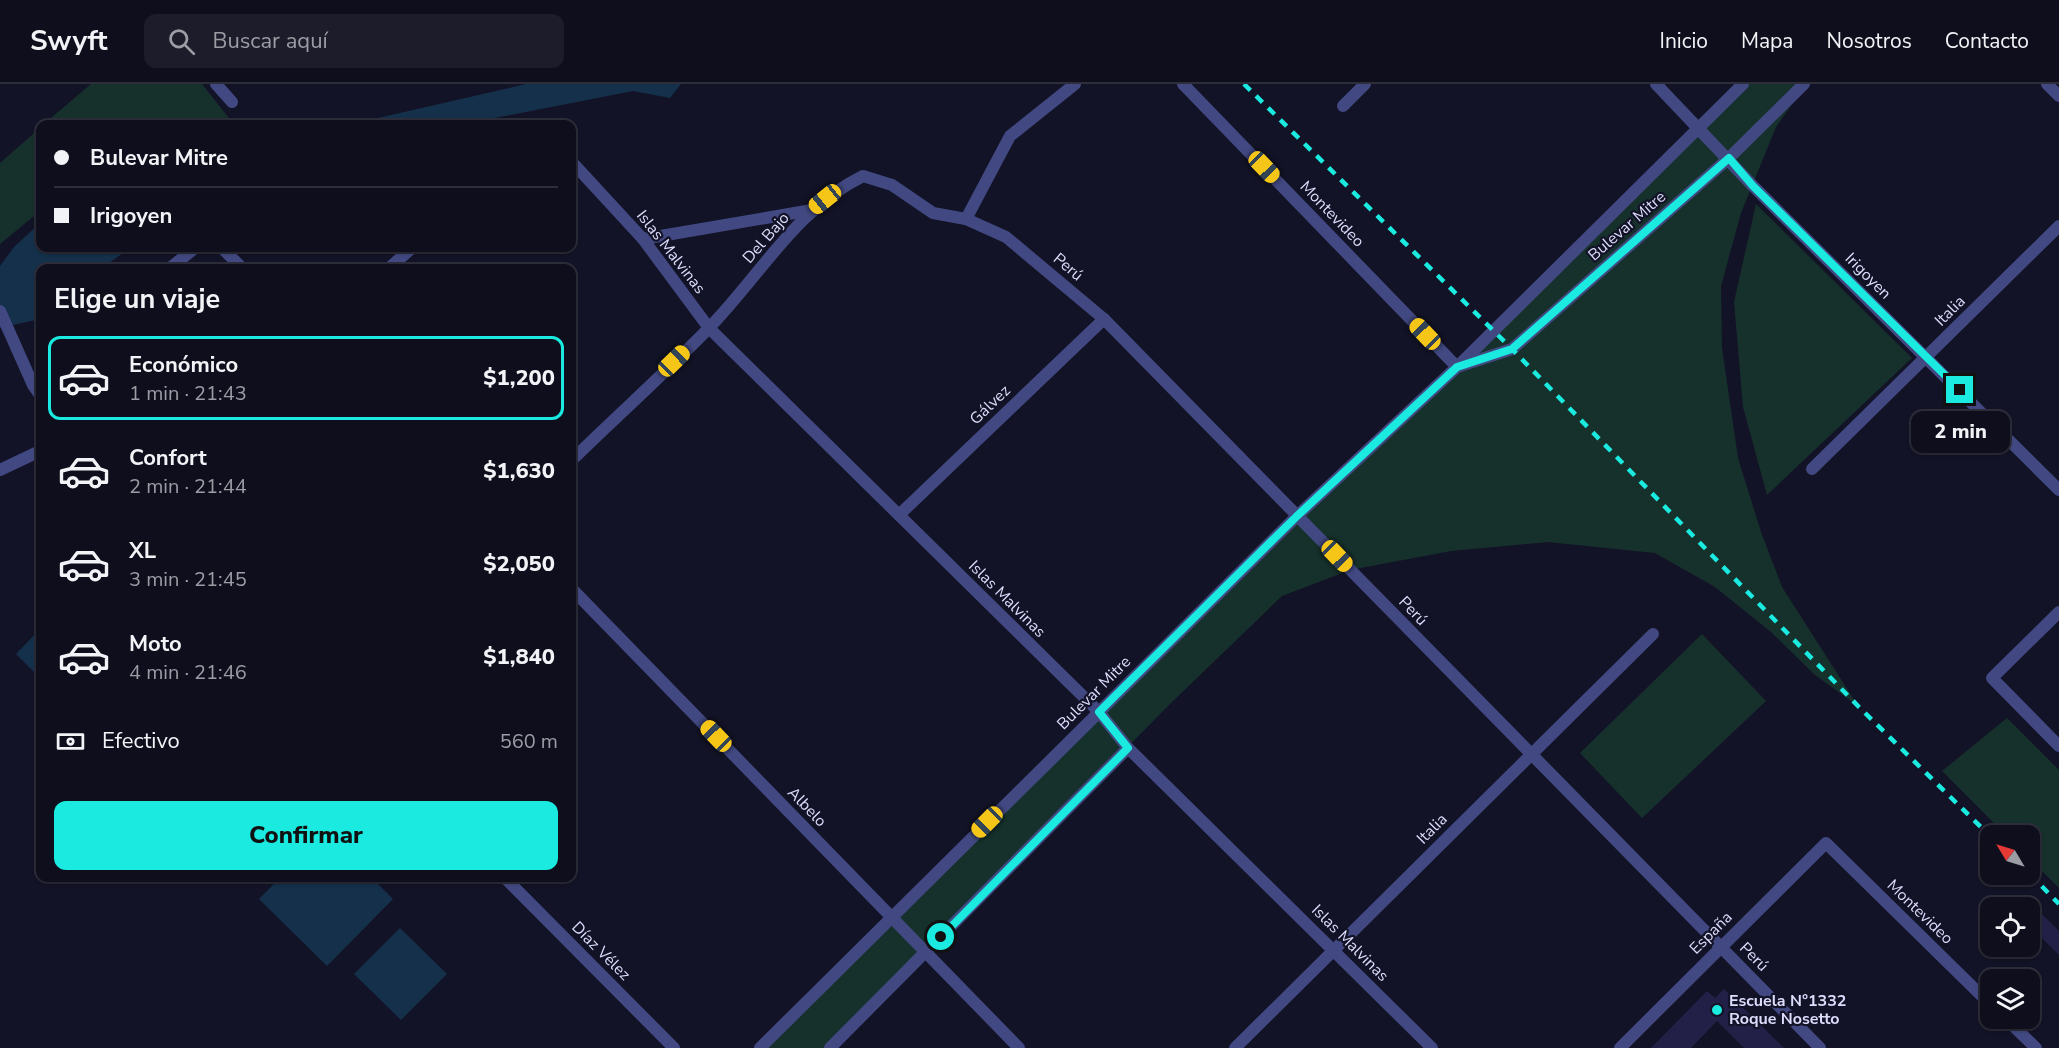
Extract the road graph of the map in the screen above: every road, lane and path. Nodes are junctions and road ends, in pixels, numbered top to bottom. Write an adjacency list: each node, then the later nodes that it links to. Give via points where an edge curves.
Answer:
1 (216, 84): 10 (street)
2 (1076, 84): 16 (street, via 1010,136)
3 (1183, 84): 29 (street, Montevideo)
4 (1365, 84): 11 (street)
5 (1656, 84): 12 (street, Irigoyen)
6 (1743, 84): 12 (street, Bulevar Mitre)
7 (1804, 84): 13 (street, Bulevar Mitre)
8 (2047, 84): 9 (street)
9 (2059, 96)
10 (232, 102)
11 (1343, 106)
12 (1699, 128): 13 (street, Irigoyen); 29 (street, Bulevar Mitre)
13 (1729, 158): 28 (street, Irigoyen); 29 (street, Bulevar Mitre, via 1512,349)
14 (576, 166): 18 (street, Islas Malvinas)
15 (812, 210): 16 (street, Del Bajo, via 839,188 863,176 892,185 933,213); 18 (street); 27 (street, Del Bajo)
16 (966, 219): 26 (street, Perú, via 1006,237)
17 (2059, 226): 28 (street, Italia)
18 (643, 239): 27 (street, Islas Malvinas)
19 (190, 252): 22 (street)
20 (226, 252): 23 (street)
21 (407, 252): 24 (street)
22 (175, 264)
23 (238, 264)
24 (394, 264)
25 (0, 311): 30 (street)
26 (1104, 319): 36 (street, Gálvez); 37 (street, Perú)
27 (709, 328): 32 (street, Del Bajo); 36 (street, Islas Malvinas)
28 (1926, 357): 33 (street, Italia); 35 (street, Irigoyen)
29 (1457, 367): 37 (street, Bulevar Mitre)
30 (36, 383)
31 (36, 453): 34 (street)
32 (576, 455)
33 (1812, 469)
34 (0, 470)
35 (2059, 490)
36 (899, 514): 41 (street, Islas Malvinas)
37 (1297, 516): 41 (street, Bulevar Mitre); 44 (street, Perú)
38 (576, 593): 47 (street, Albelo)
39 (2059, 612): 42 (street, via 1992,678)
40 (1653, 634): 44 (street, Italia)
41 (1099, 712): 43 (street, Islas Malvinas); 47 (street, Bulevar Mitre)
42 (2059, 746)
43 (1128, 748): 49 (street, Islas Malvinas); 50 (street)
44 (1531, 754): 48 (street, Perú); 49 (street, Italia)
45 (1826, 843): 48 (street, España); 51 (street, Montevideo)
46 (509, 882): 54 (street, Díaz Vélez)
47 (892, 917): 50 (street, Albelo); 55 (street, Bulevar Mitre)
48 (1720, 947): 60 (street, España); 61 (street, Perú)
49 (1334, 950): 58 (street, Italia); 59 (street, Islas Malvinas)
50 (926, 953): 56 (street); 57 (street, Albelo)
51 (1980, 994)
52 (2016, 1029): 53 (street)
53 (2025, 1038): 62 (street); 63 (street)
54 (674, 1048)
55 (760, 1048)
56 (830, 1048)
57 (1019, 1048)
58 (1235, 1048)
59 (1432, 1048)
60 (1620, 1048)
61 (1820, 1048)
62 (2015, 1048)
63 (2036, 1048)

